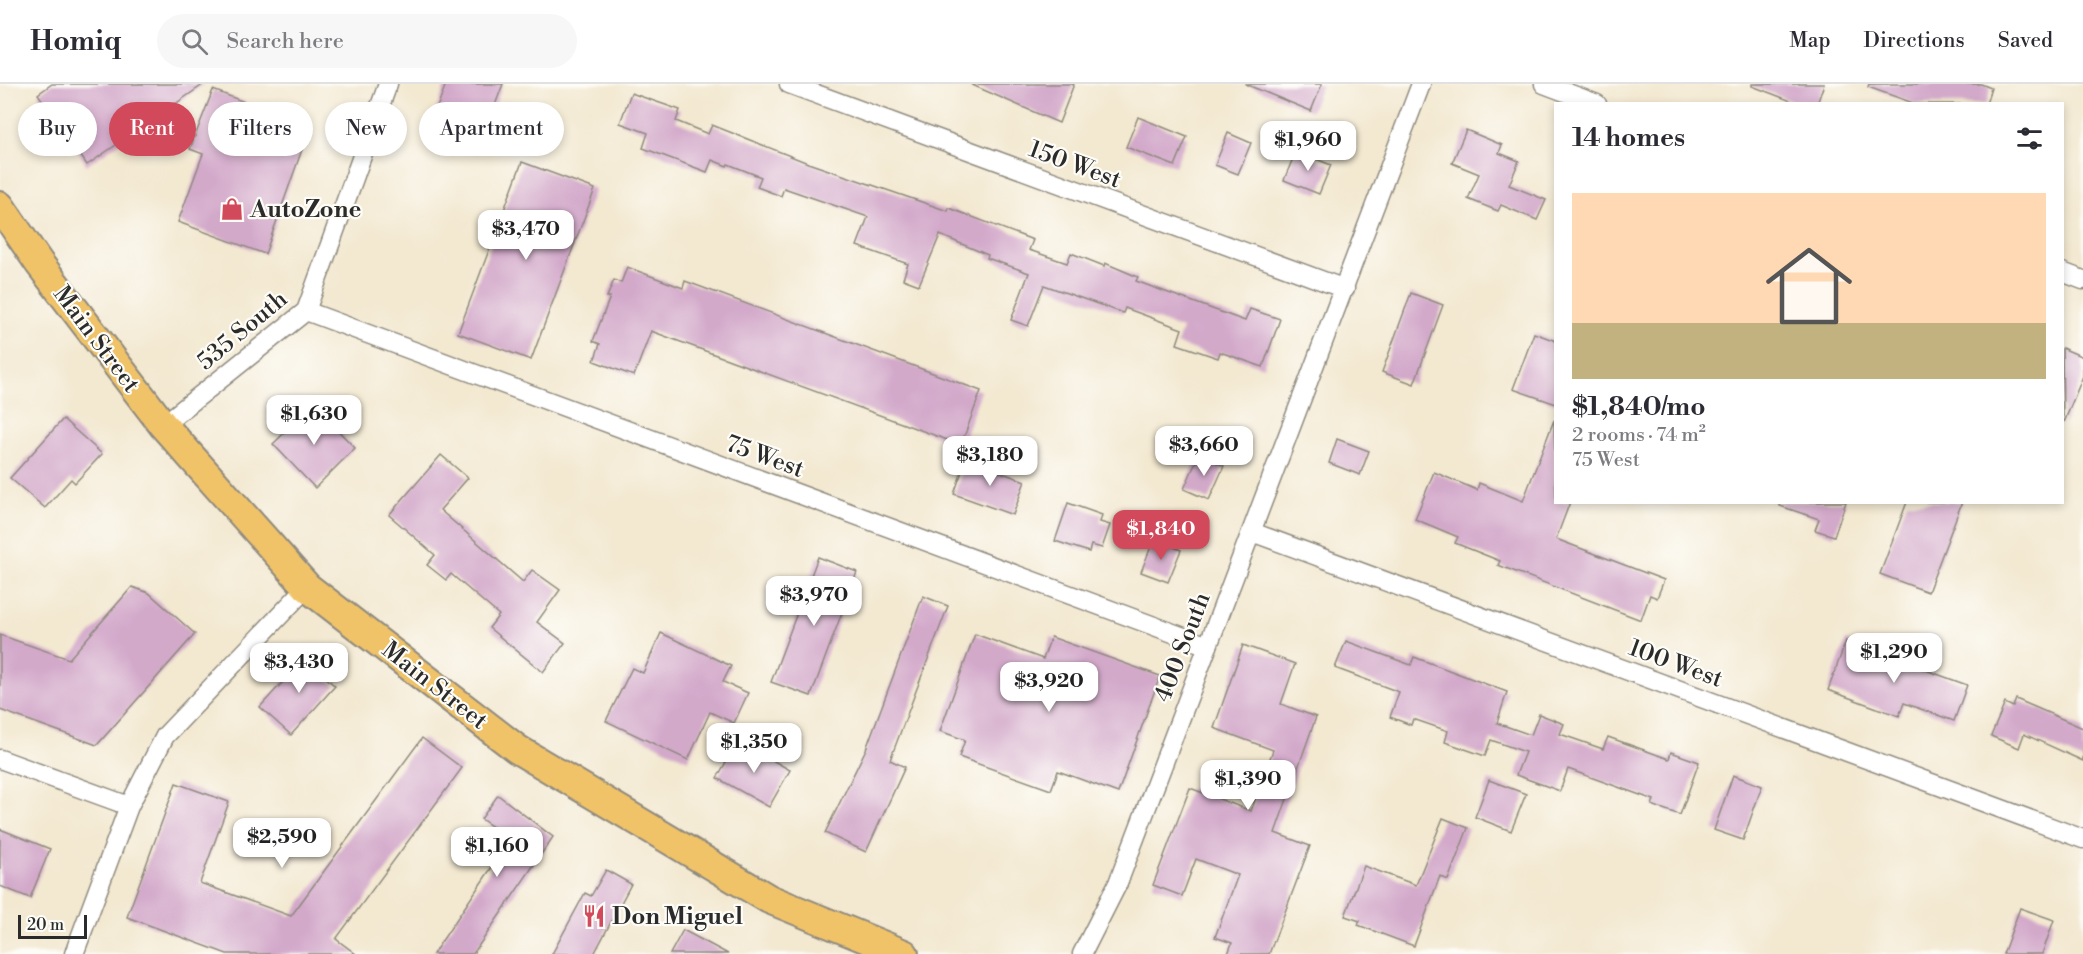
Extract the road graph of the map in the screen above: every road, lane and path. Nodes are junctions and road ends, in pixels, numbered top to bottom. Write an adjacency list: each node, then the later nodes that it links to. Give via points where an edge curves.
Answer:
1 (388, 84): 10 (street, 535 South)
2 (789, 84): 9 (street, 150 West)
3 (1421, 84): 9 (street, 400 South)
4 (1544, 84): 5 (street)
5 (1592, 102)
6 (0, 206): 11 (main road, Main Street)
7 (2064, 273): 8 (street)
8 (2083, 280)
9 (1345, 289): 12 (street, 400 South)
10 (306, 311): 11 (street, 535 South); 14 (street, 75 West)
11 (163, 425): 13 (main road, Main Street)
12 (1251, 532): 14 (street, 400 South); 17 (street, 100 West)
13 (308, 587): 16 (street, via 165,736); 19 (main road, Main Street, via 517,749 769,900)
14 (1208, 646): 20 (street, 400 South, via 1118,883)
15 (0, 759): 16 (street)
16 (129, 806): 18 (street)
17 (2083, 839)
18 (74, 954)
19 (904, 954)
20 (1082, 954)

